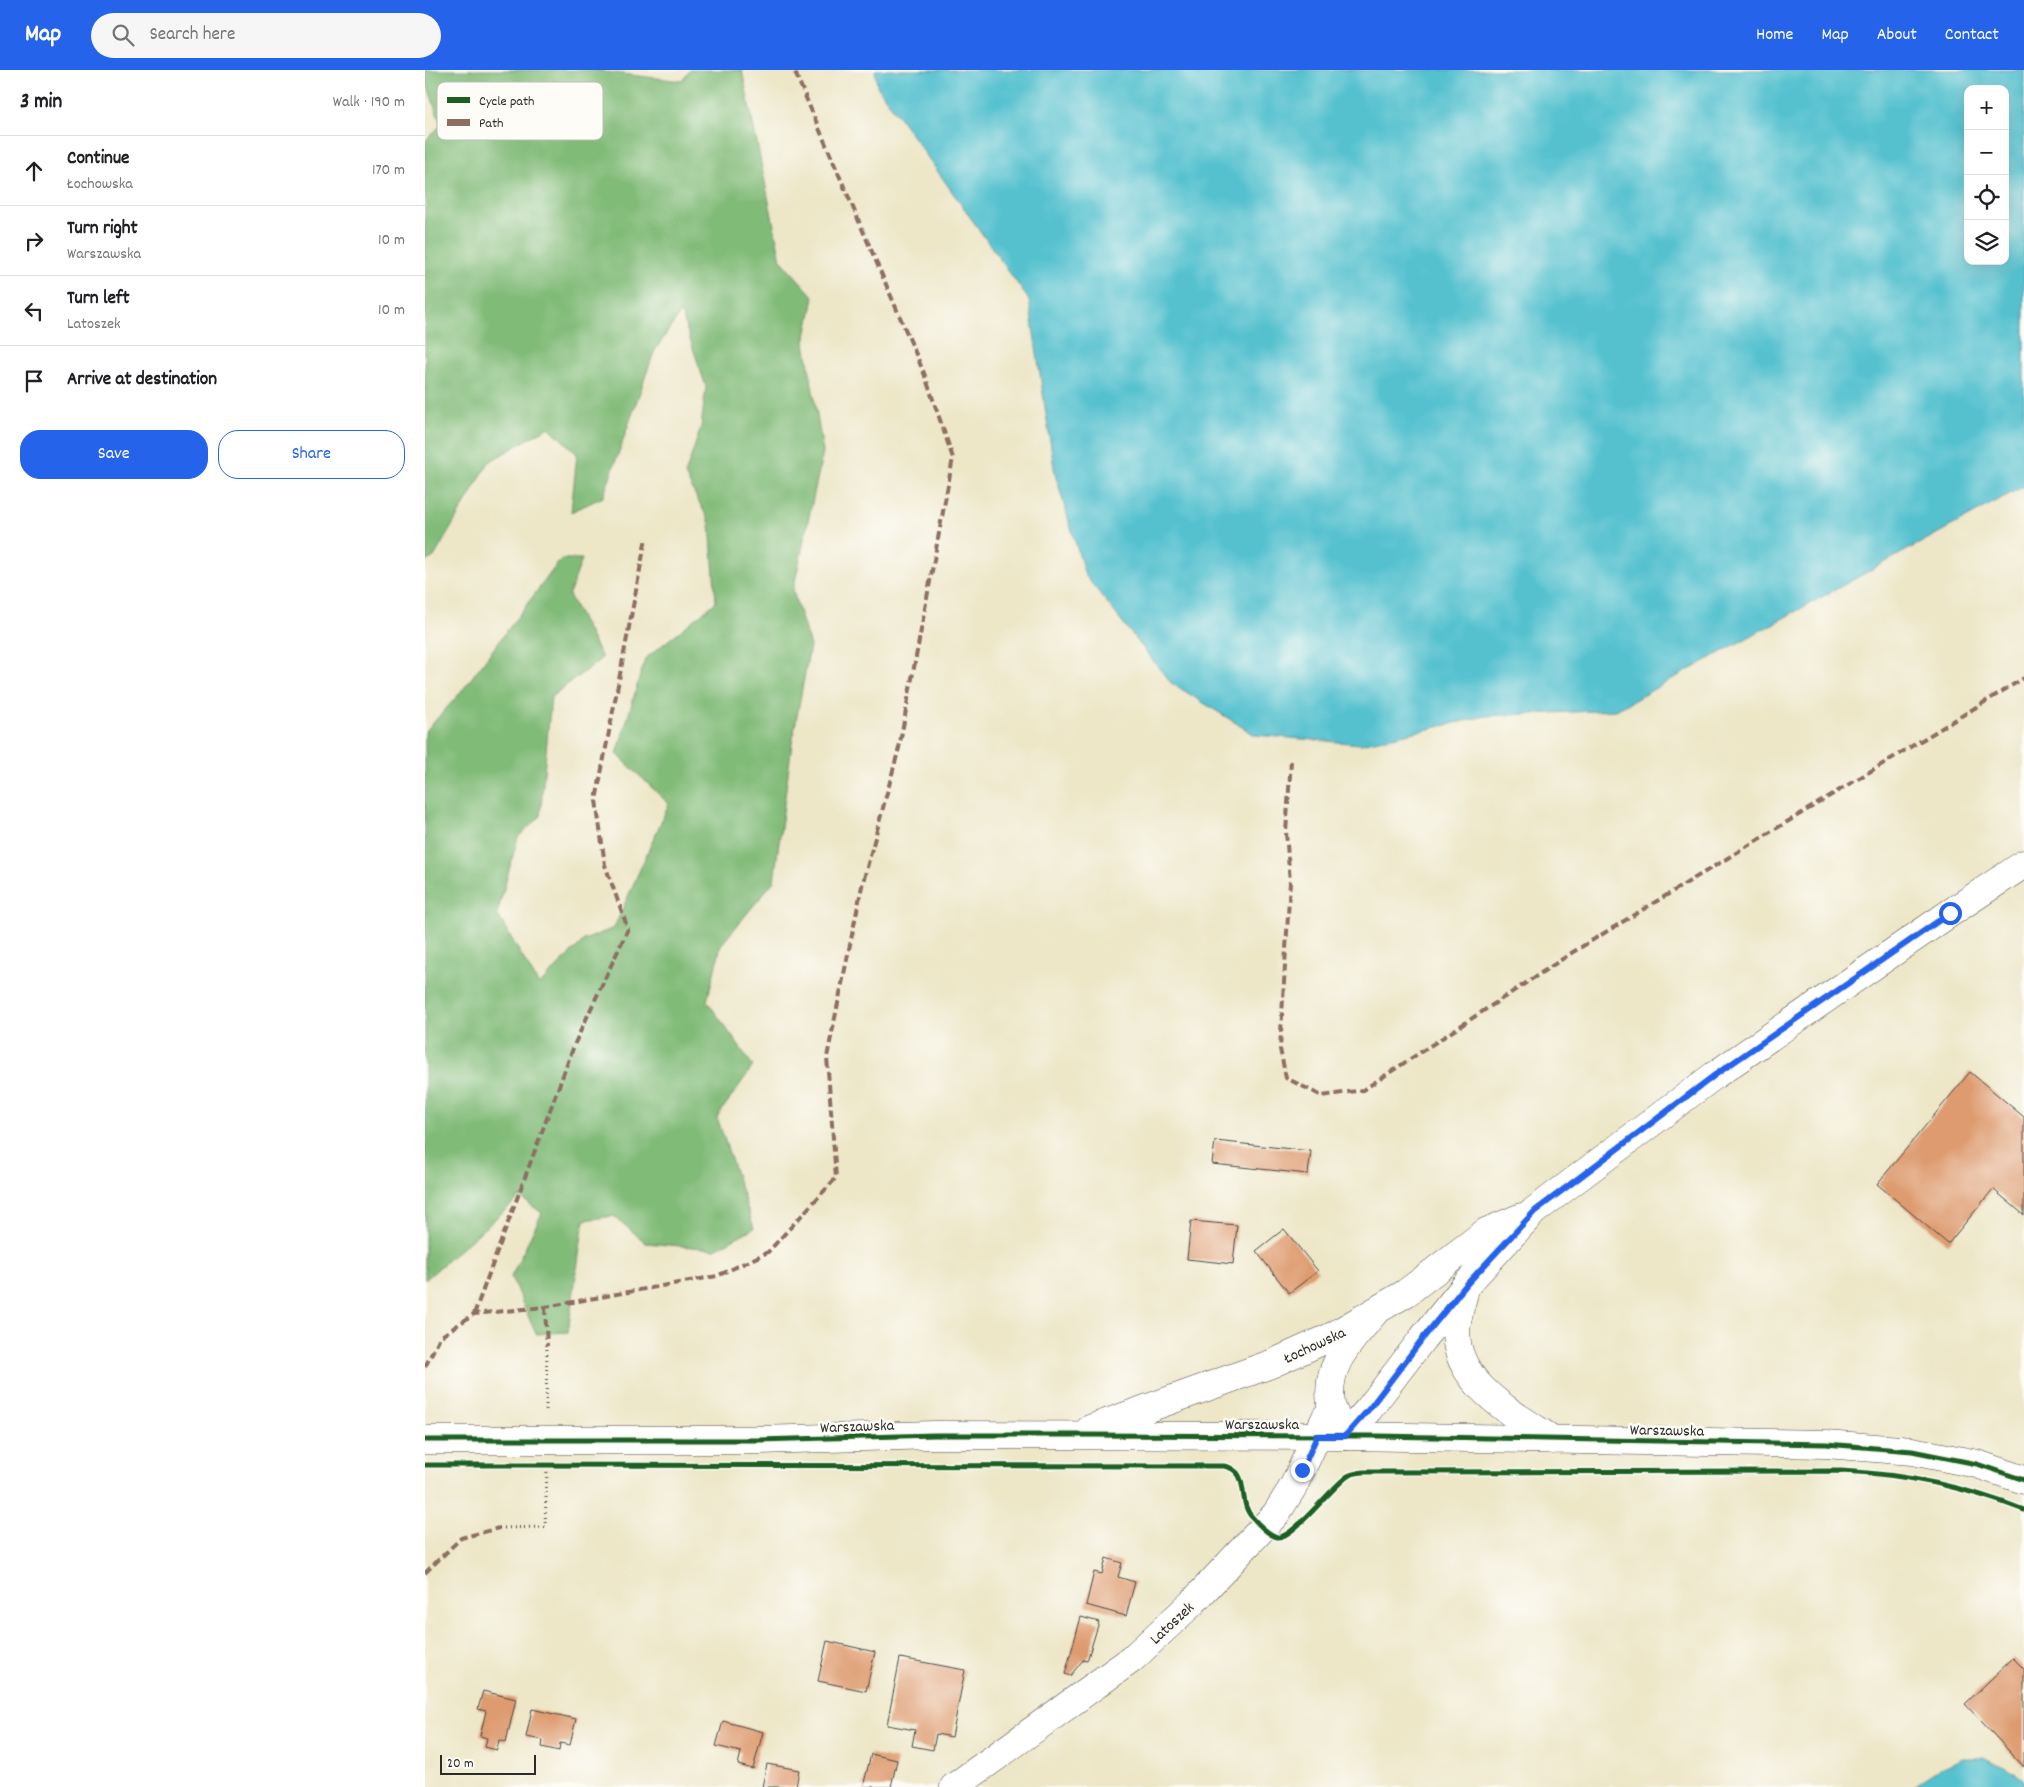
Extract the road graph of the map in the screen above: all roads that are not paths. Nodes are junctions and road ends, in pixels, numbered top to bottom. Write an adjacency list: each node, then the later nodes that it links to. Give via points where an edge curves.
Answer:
1 (2024, 864): 2 (main road, Łochowska, via 1715,1075)
2 (1535, 1211): 3 (main road, Łochowska); 4 (main road, Łochowska, via 1486,1232 1406,1293)
3 (1466, 1285): 8 (main road, Łochowska); 10 (main road, via 1456,1323 1457,1348 1466,1371 1492,1398)
4 (1375, 1312): 5 (main road, via 1342,1351 1331,1374); 6 (main road, Łochowska, via 1331,1337 1271,1364)
5 (1331, 1405): 7 (main road, Latoszek); 8 (main road)
6 (1073, 1435): 7 (main road, Warszawska); 9 (main road, Warszawska, via 758,1440)
7 (1317, 1436): 8 (main road, Warszawska); 12 (main road, Latoszek, via 1276,1514 1193,1602 1132,1659)
8 (1345, 1436): 10 (main road, Warszawska)
9 (425, 1440)
10 (1553, 1440): 11 (main road, Warszawska, via 1826,1444 1912,1451 1977,1464)
11 (2024, 1480)
12 (954, 1787)

